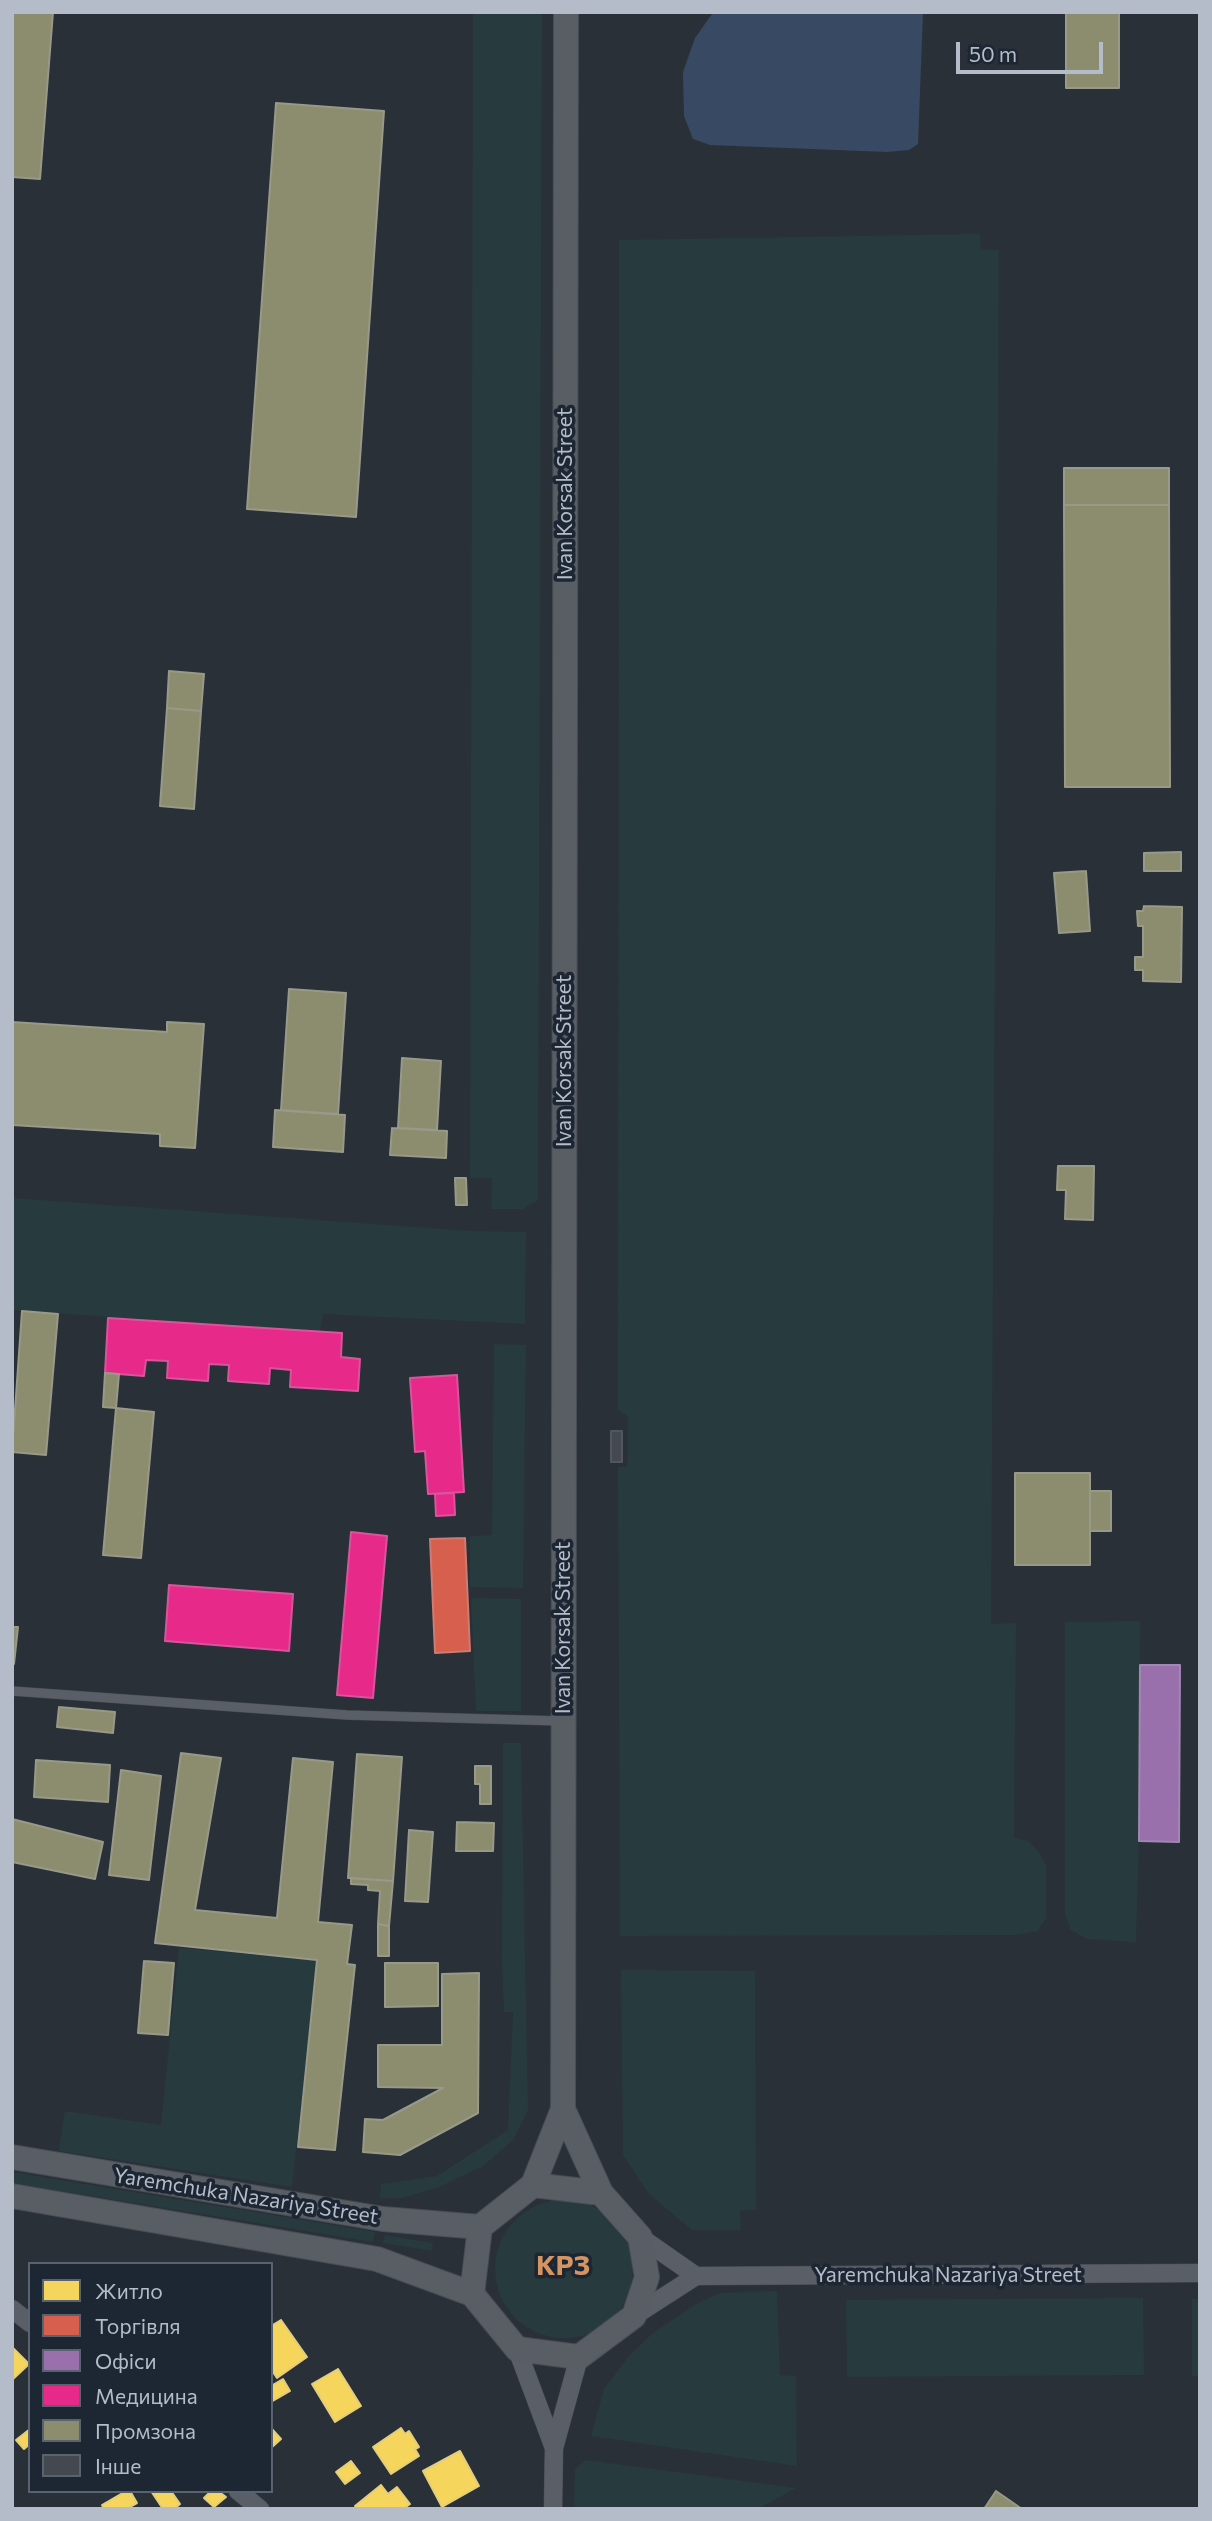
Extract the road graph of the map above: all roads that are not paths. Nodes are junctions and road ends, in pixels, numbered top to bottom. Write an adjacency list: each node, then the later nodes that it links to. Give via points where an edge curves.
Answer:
1 (566, 12): 3 (street, Ivan Korsak Street)
2 (12, 1691): 3 (lane, via 347,1716)
3 (563, 1721): 4 (street, Ivan Korsak Street)
4 (563, 2109): 6 (street); 7 (street)
5 (12, 2157): 9 (street, Yaremchuka Nazariya Street, via 383,2219)
6 (533, 2185): 7 (street); 9 (street)
7 (601, 2193): 10 (street)
8 (12, 2196): 13 (street, Yaremchuka Nazariya Street, via 377,2259)
9 (480, 2227): 13 (street)
10 (640, 2237): 12 (street); 15 (street, via 647,2277)
11 (1200, 2273): 12 (street, Yaremchuka Nazariya Street)
12 (696, 2276): 15 (street)
13 (472, 2294): 17 (street)
14 (12, 2309): 16 (street)
15 (634, 2316): 18 (street)
16 (28, 2321)
17 (517, 2349): 18 (street); 19 (street)
18 (579, 2357): 19 (street)
19 (554, 2448): 22 (street)
20 (240, 2493): 21 (street)
21 (260, 2509)
22 (554, 2509)

